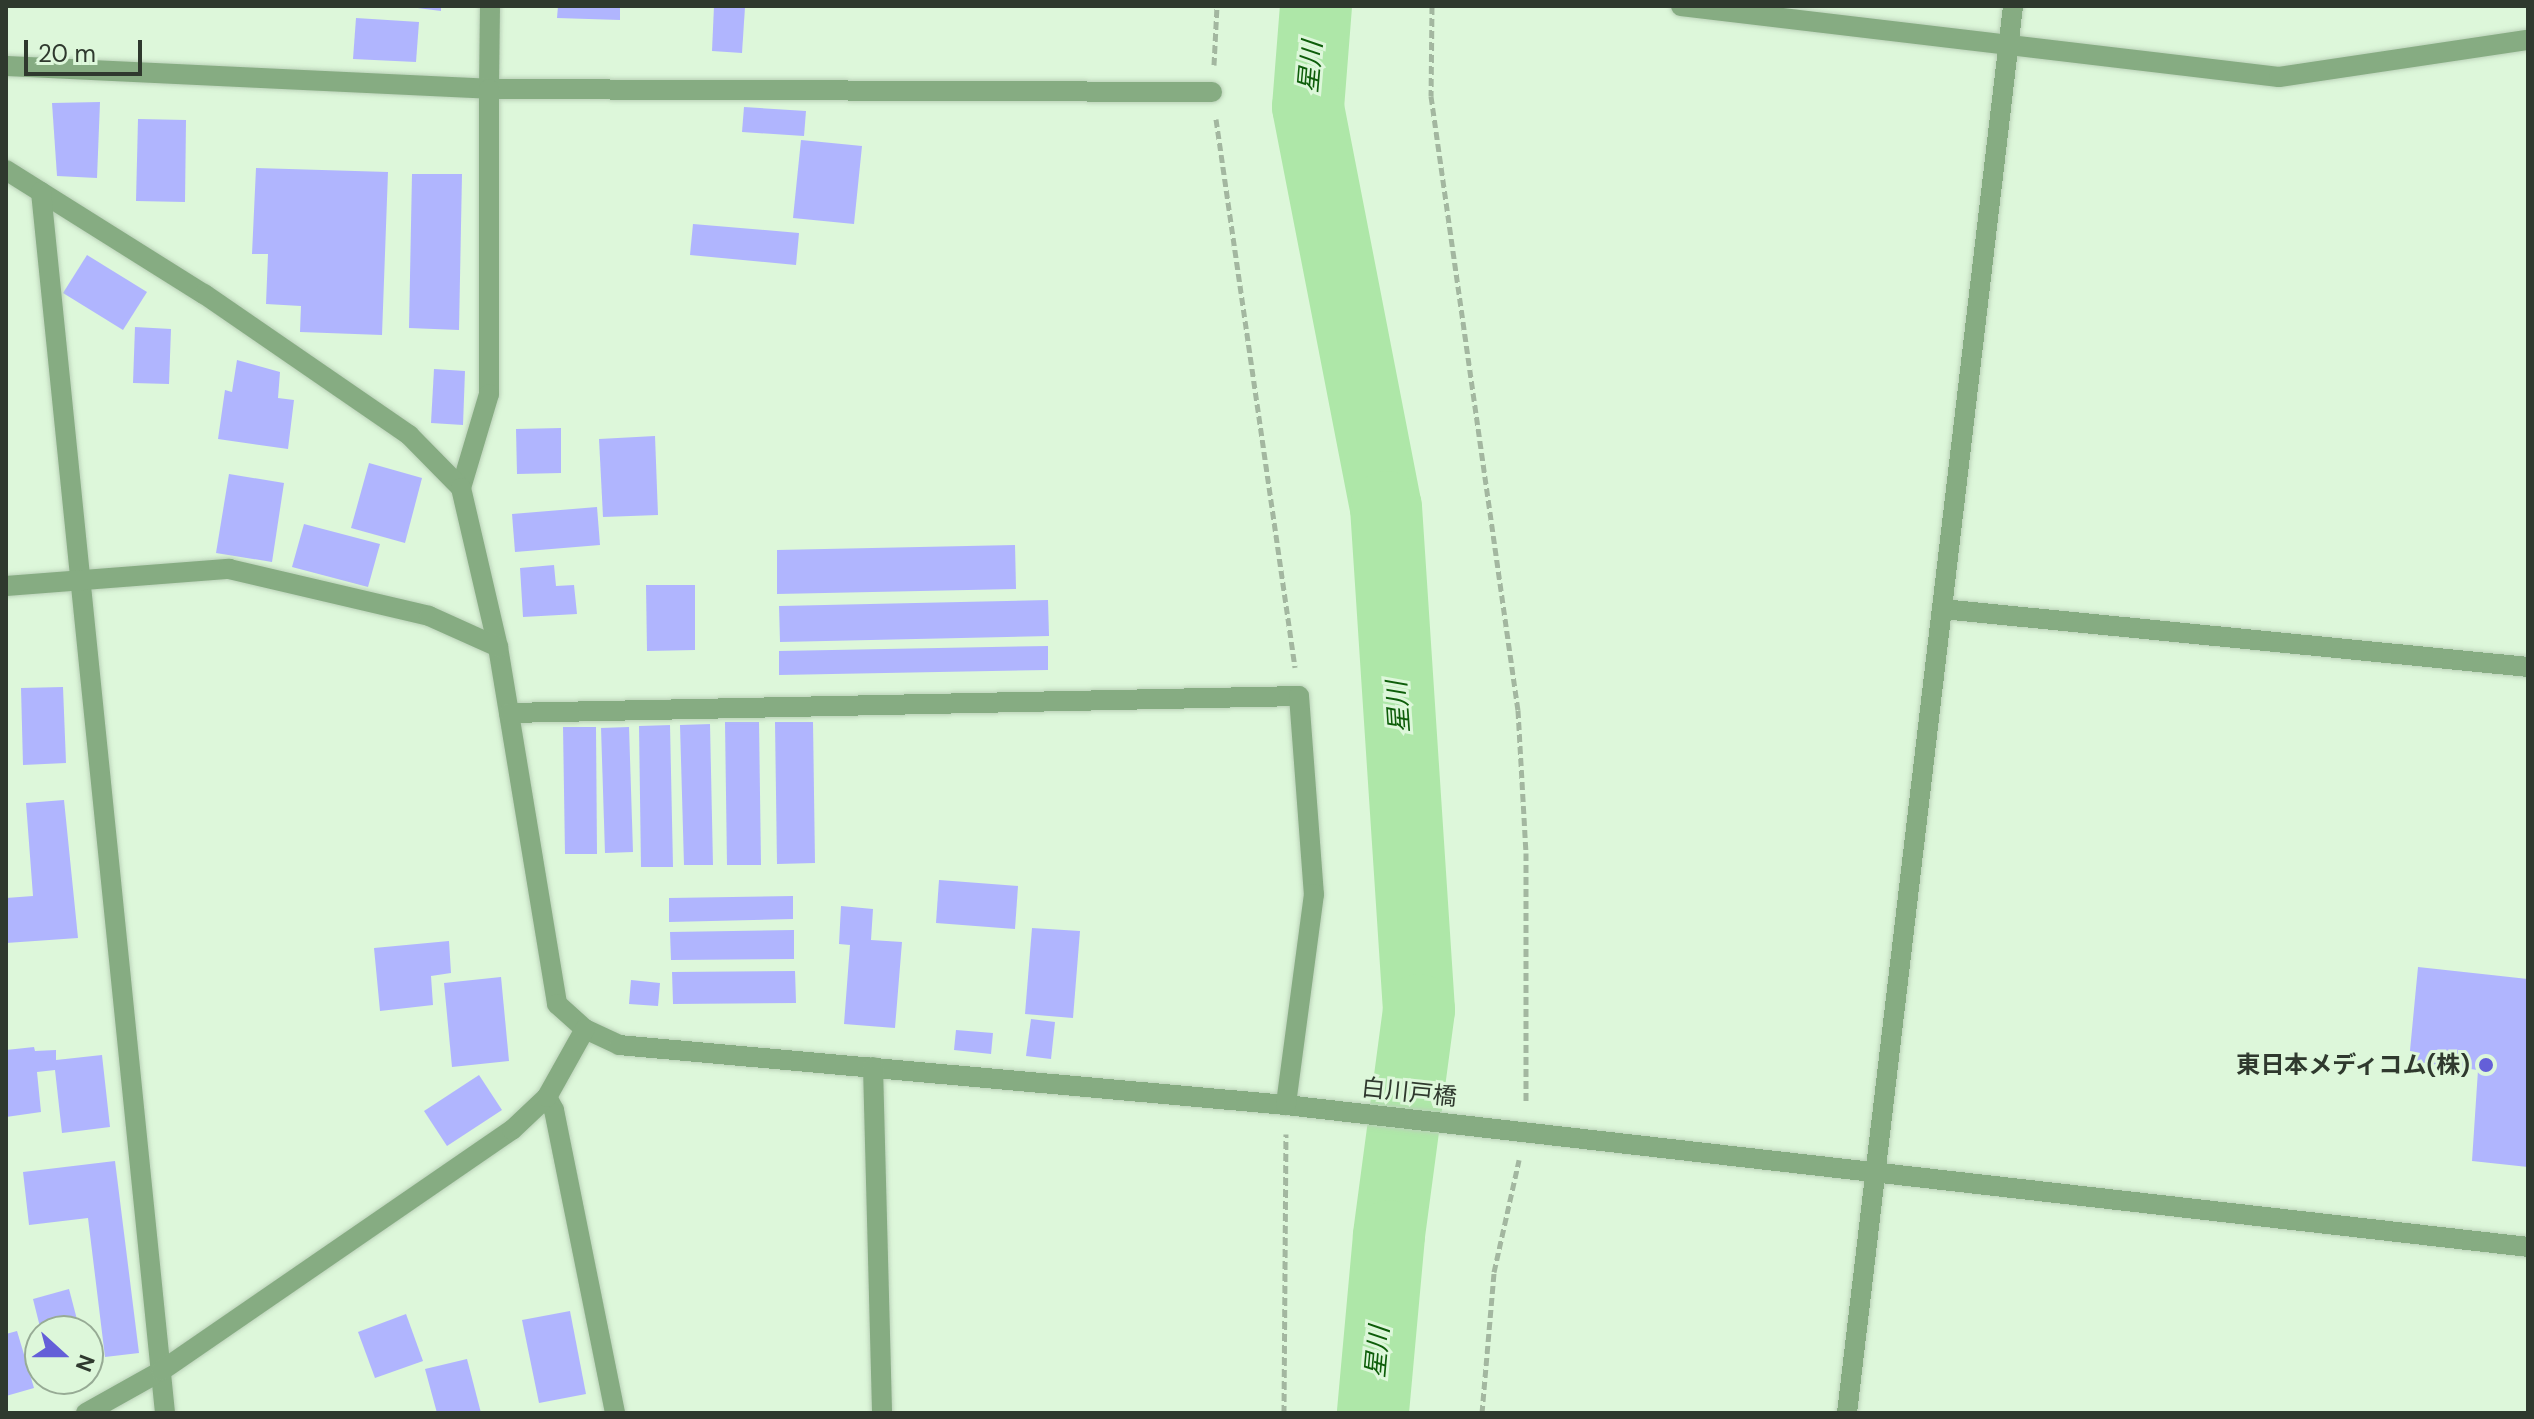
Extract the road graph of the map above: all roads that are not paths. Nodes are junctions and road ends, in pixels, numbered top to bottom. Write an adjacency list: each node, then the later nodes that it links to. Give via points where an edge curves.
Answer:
1 (490, 6): 7 (street)
2 (1681, 6): 5 (street)
3 (2013, 6): 5 (street)
4 (2528, 40): 5 (street, via 2279,77)
5 (2008, 48): 14 (street)
6 (6, 66): 7 (street)
7 (489, 89): 8 (street); 11 (street, via 489,394)
8 (1212, 92)
9 (6, 170): 10 (street)
10 (41, 192): 11 (street, via 204,294 409,435); 12 (street)
11 (461, 488): 15 (street, 白川戸橋)
12 (80, 580): 13 (street); 15 (street, via 229,569 429,616); 24 (street)
13 (6, 586)
14 (1942, 609): 16 (street); 22 (street)
15 (498, 647): 17 (street, 白川戸橋)
16 (2528, 667)
17 (509, 713): 18 (street, 白川戸橋, via 557,1004); 21 (street, via 1299,696 1314,894)
18 (585, 1029): 19 (street, 白川戸橋, via 647,1051); 20 (street)
19 (873, 1067): 21 (street, 白川戸橋); 28 (street)
20 (547, 1097): 24 (street, via 512,1130); 27 (street, via 554,1110)
21 (1286, 1105): 22 (street, 白川戸橋)
22 (1875, 1175): 23 (street, 白川戸橋); 29 (street)
23 (2528, 1247)
24 (161, 1371): 25 (street); 26 (street)
25 (86, 1413)
26 (165, 1413)
27 (615, 1413)
28 (882, 1413)
29 (1847, 1413)

